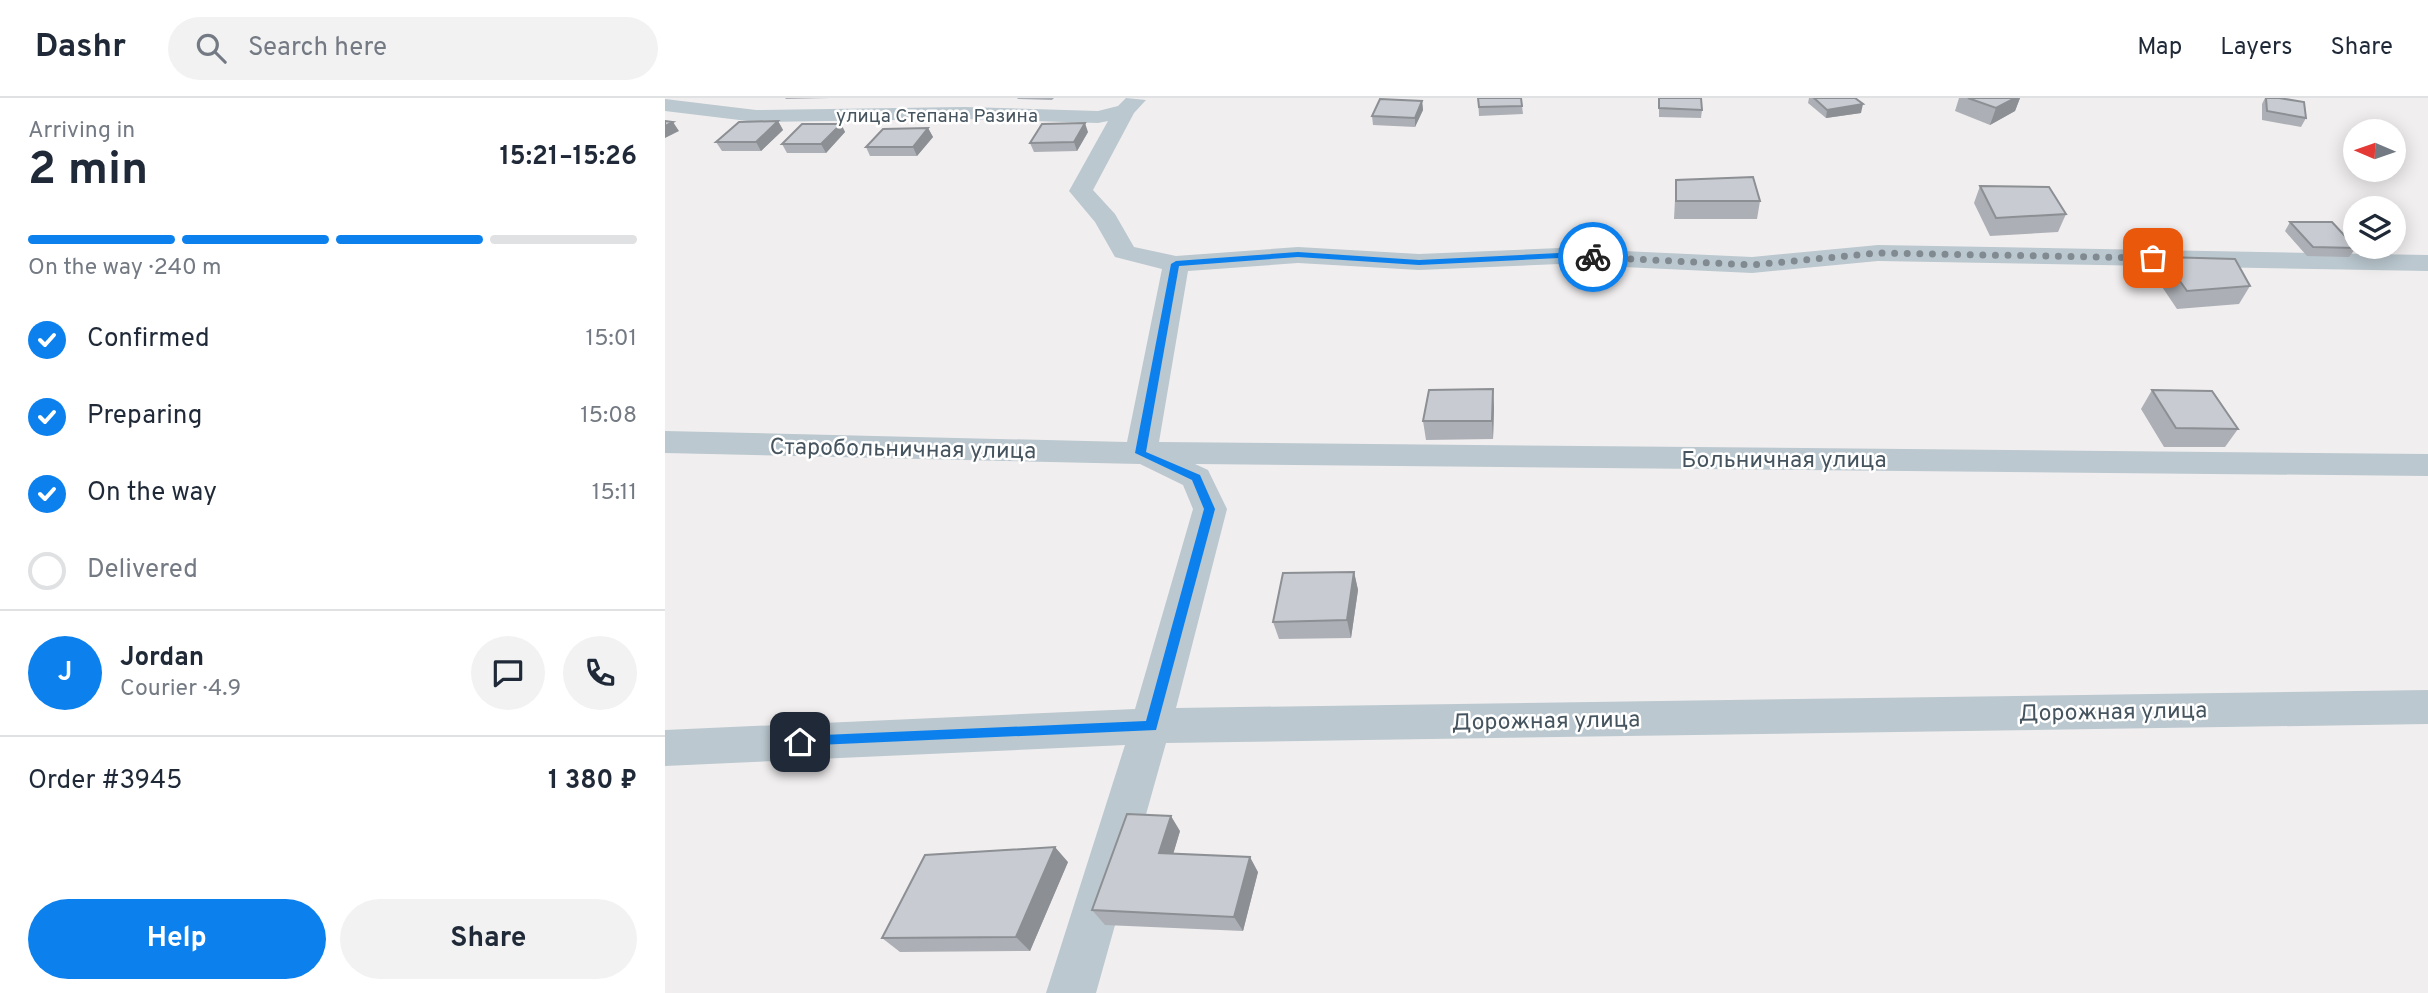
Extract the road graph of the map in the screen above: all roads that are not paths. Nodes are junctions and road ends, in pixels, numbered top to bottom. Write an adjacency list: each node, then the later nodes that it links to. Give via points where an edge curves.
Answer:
1 (1132, 104): 2 (street, улица Степана Разина, via 1098,117 965,113 756,116); 4 (street, via 1081,191 1106,219 1124,252)
2 (665, 105)
3 (2428, 262): 4 (street, via 1878,253 1752,265 1559,256 1419,262 1298,255)
4 (1176, 264): 6 (street)
5 (665, 442): 6 (street, Старобольничная улица)
6 (1141, 453): 7 (street, Больничная улица); 9 (street, via 1196,478 1210,509)
7 (2428, 465)
8 (2428, 707): 9 (street, Дорожная улица)
9 (1151, 726): 10 (street, Дорожная улица); 11 (street)
10 (665, 748)
11 (1071, 993)

